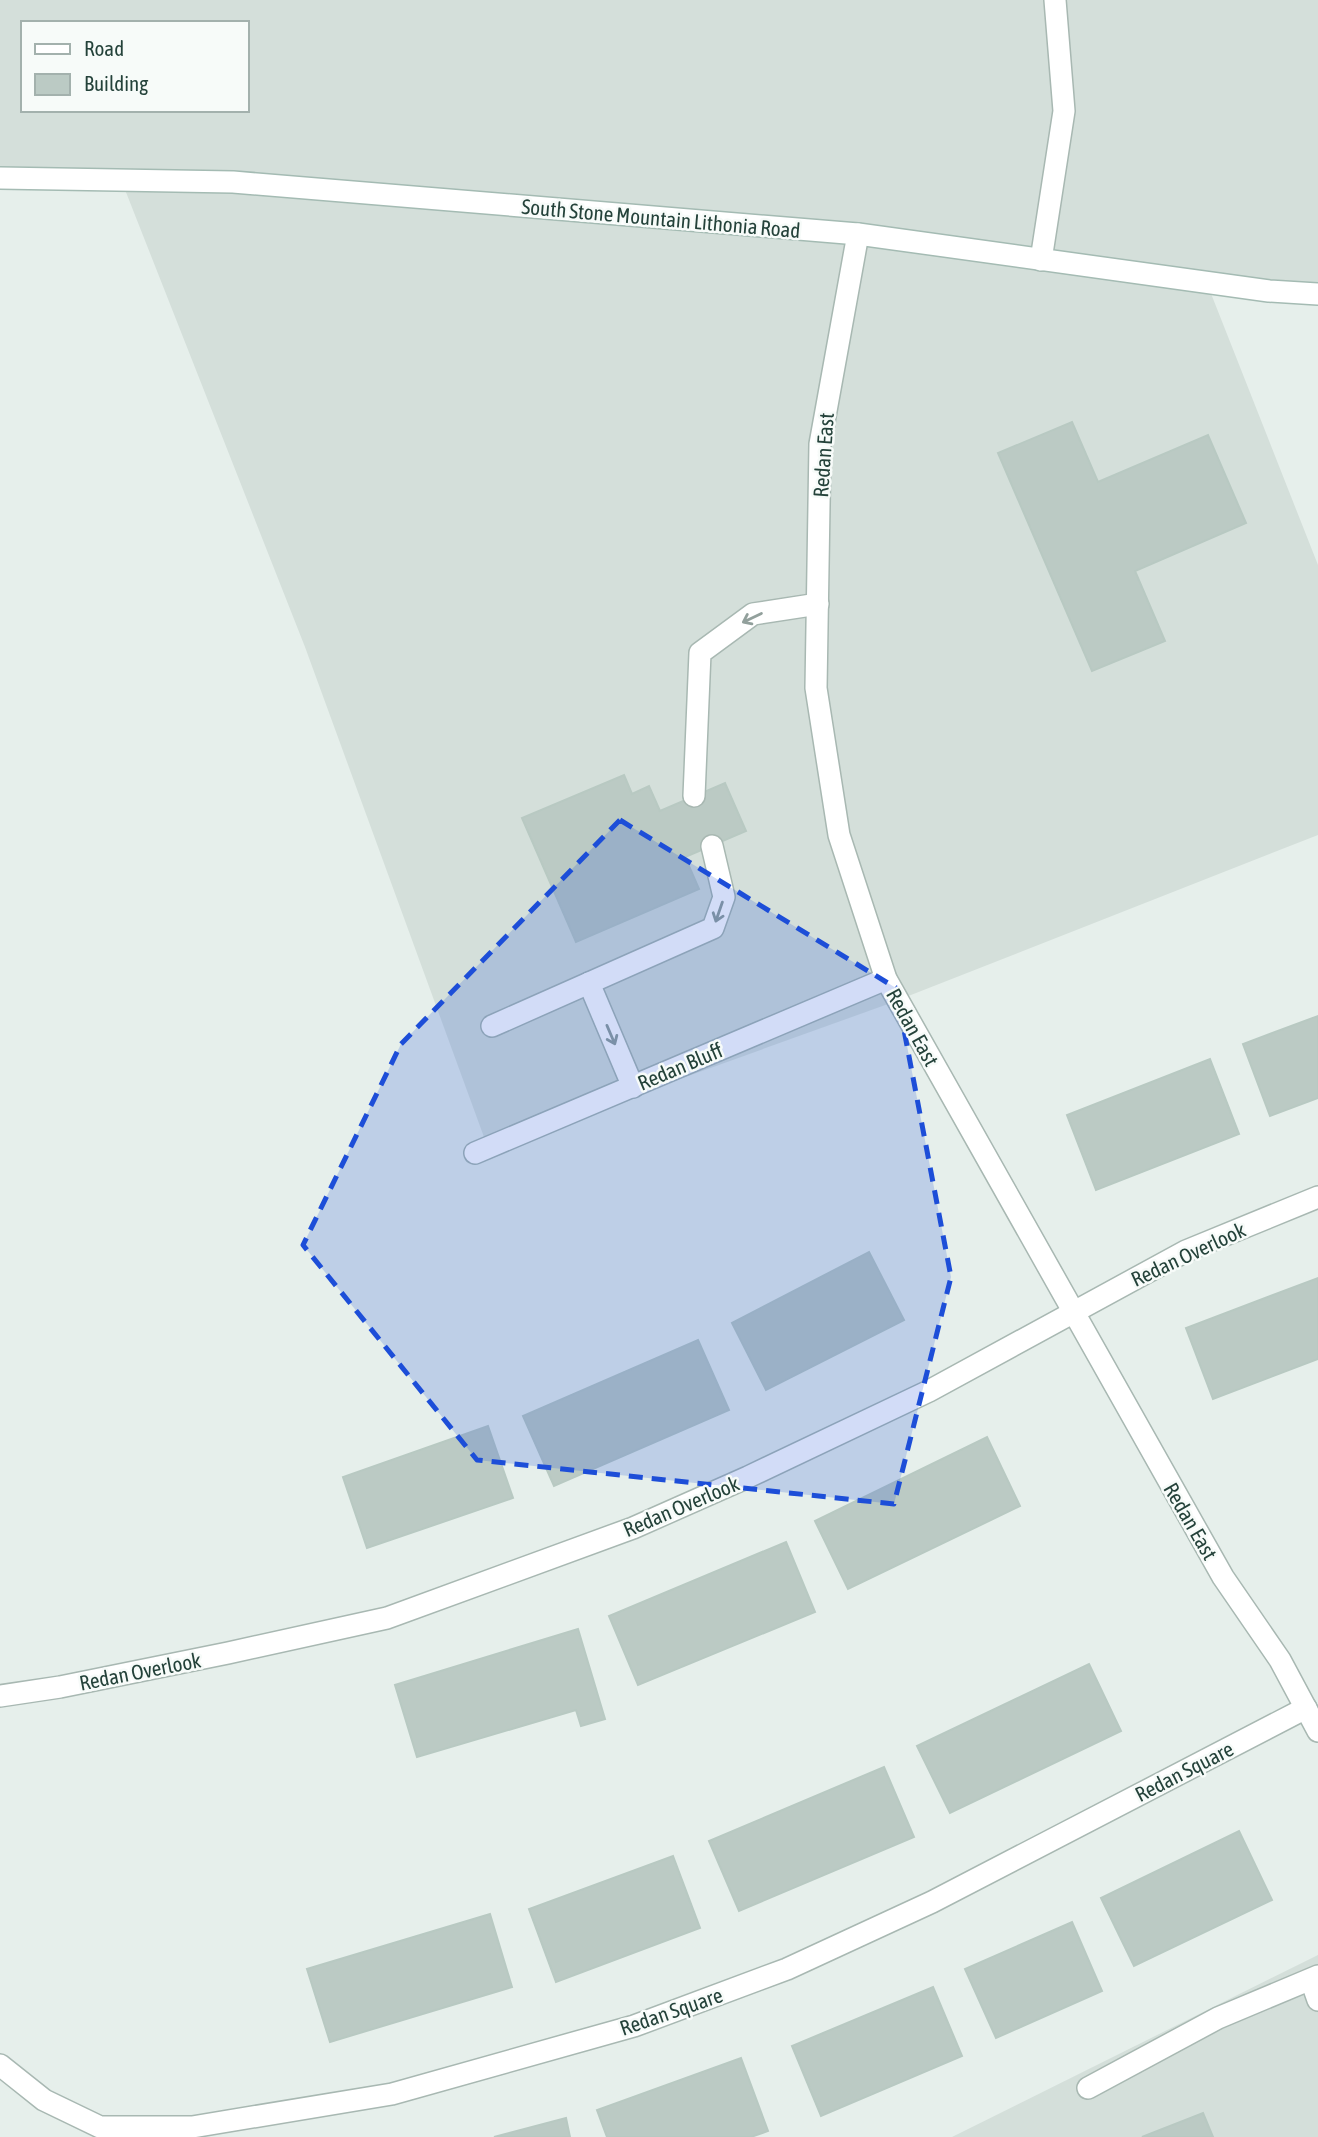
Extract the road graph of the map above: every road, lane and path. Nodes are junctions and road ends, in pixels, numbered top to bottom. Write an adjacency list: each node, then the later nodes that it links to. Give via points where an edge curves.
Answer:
1 (1055, 0): 4 (street, via 1063,111)
2 (0, 178): 3 (street, South Stone Mountain Lithonia Road, via 233,182)
3 (858, 234): 4 (street, South Stone Mountain Lithonia Road); 6 (street, Redan East, via 820,444)
4 (1041, 260): 5 (street, South Stone Mountain Lithonia Road)
5 (1318, 294)
6 (818, 604): 7 (street, one-way to 7, via 753,614 700,653); 9 (street, Redan East, via 816,688 839,835)
7 (694, 796)
8 (712, 846): 10 (street, one-way to 10, via 724,897 713,928)
9 (886, 979): 12 (street, Redan Bluff); 15 (street, Redan East)
10 (589, 983): 11 (street); 12 (street, one-way to 12)
11 (492, 1026)
12 (633, 1087): 13 (street, Redan Bluff)
13 (475, 1153)
14 (1318, 1197): 15 (street, Redan Overlook, via 1186,1251)
15 (1073, 1312): 16 (street, Redan Overlook, via 929,1391 748,1477 633,1528 483,1584 387,1618); 17 (street, Redan East, via 1223,1577 1280,1660)
16 (0, 1696)
17 (1306, 1708): 18 (street, Redan East); 23 (street, Redan Square, via 932,1902 787,1969 634,2026 392,2094 192,2127)
18 (1318, 1731)
19 (1314, 1978): 20 (street); 22 (street, via 1218,2018)
20 (1318, 2000)
21 (0, 2064): 23 (street, Redan Square, via 44,2100)
22 (1088, 2088)
23 (99, 2132)

